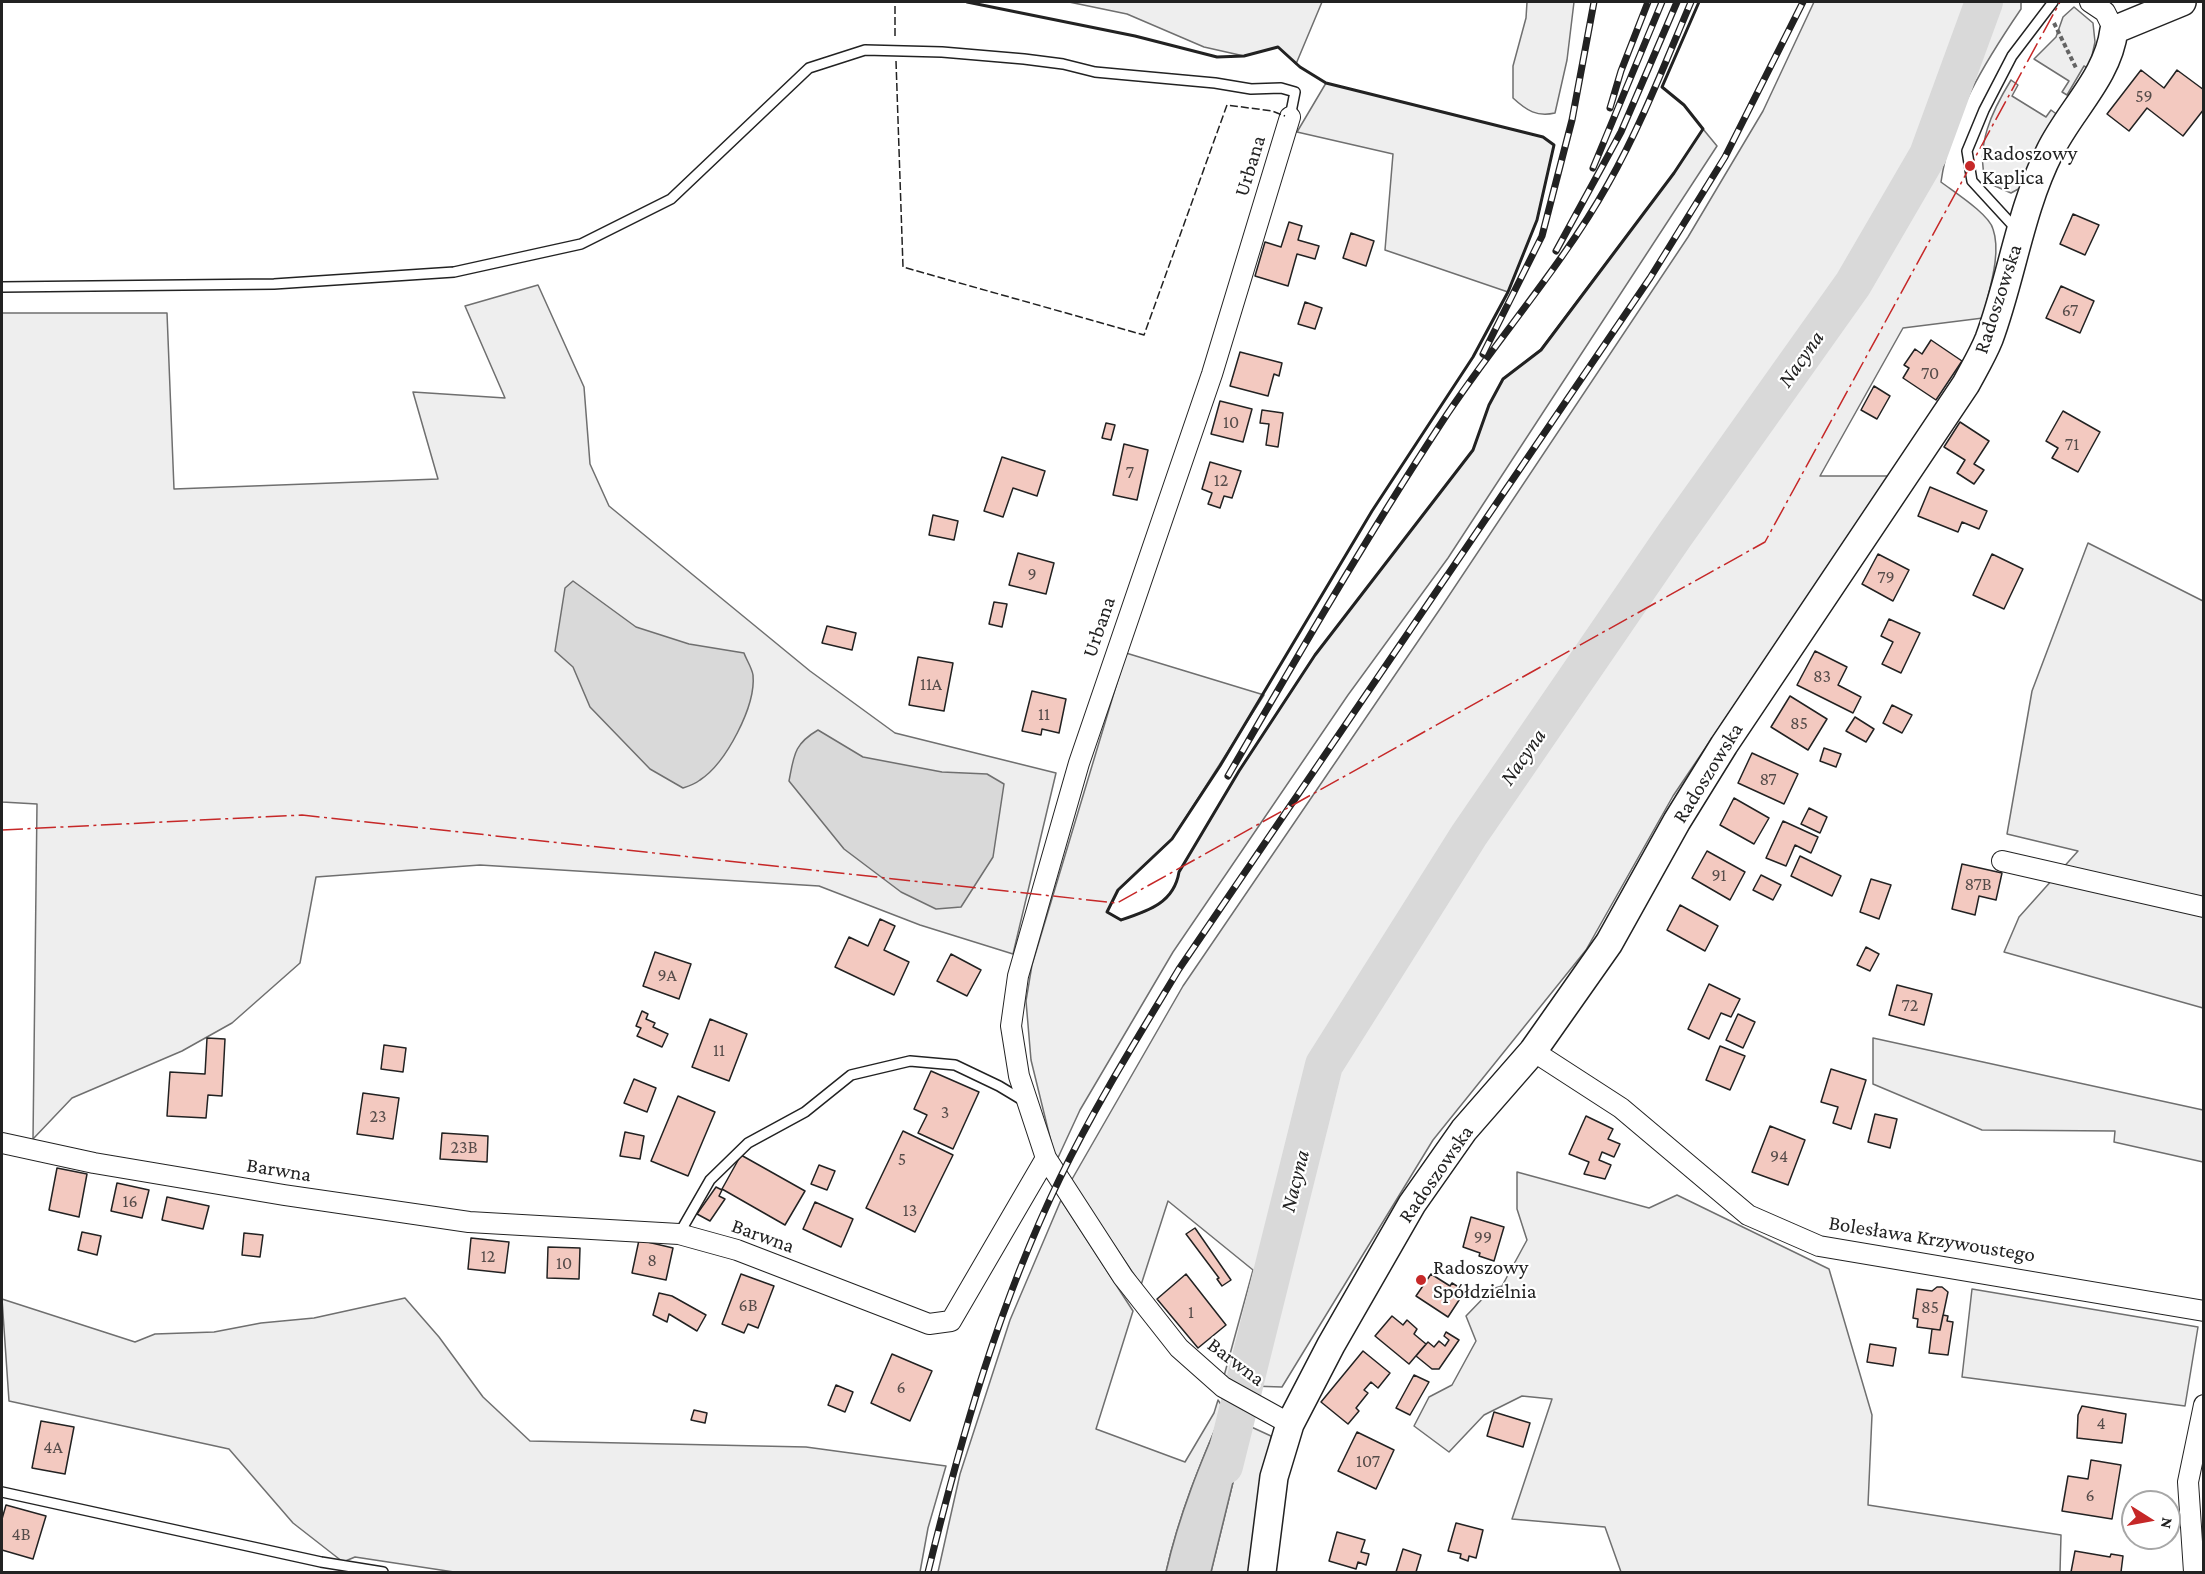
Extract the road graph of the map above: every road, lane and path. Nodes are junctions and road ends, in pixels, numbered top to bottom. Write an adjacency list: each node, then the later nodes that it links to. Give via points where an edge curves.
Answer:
1 (2090, 2): 4 (street, via 2105,12)
2 (2182, 2): 4 (street)
3 (2051, 6): 5 (path); 7 (lane, via 2012,56 1967,151 1972,181)
4 (2114, 30): 5 (street, Radoszowska, via 2109,53)
5 (2088, 93): 7 (street, Radoszowska, via 2050,150)
6 (1290, 117): 8 (lane, via 1295,92 1281,88 1251,89 942,52 865,50 809,68 671,199 581,244 454,272 274,284); 12 (street, Urbana, via 1212,374 1079,762 1018,976 1011,1026)
7 (2019, 232): 11 (street, Radoszowska, via 1988,341 1966,384 1724,745 1609,944)
8 (2, 287)
9 (2002, 861): 10 (street)
10 (2204, 907)
11 (1533, 1051): 16 (street, Bolesława Krzywoustego, via 1621,1108 1748,1215 1819,1245); 18 (street, Radoszowska, via 1464,1130 1413,1204)
12 (1028, 1104): 14 (street, Urbana); 15 (lane, via 954,1065 910,1061 851,1076 805,1112 748,1143 710,1180)
13 (2, 1143): 15 (street, Barwna, via 239,1188 469,1222)
14 (1046, 1158): 15 (street, Barwna, via 951,1321 929,1324 737,1250); 18 (street, Barwna, via 1123,1277 1179,1348 1223,1387)
15 (679, 1234)
16 (2204, 1311)
17 (2204, 1405): 19 (street)
18 (1290, 1424): 22 (street, Radoszowska, via 1274,1477)
19 (2201, 1427): 23 (street, via 2193,1489)
20 (2, 1492): 21 (lane)
21 (383, 1572)
22 (1262, 1572)
23 (2194, 1572)

